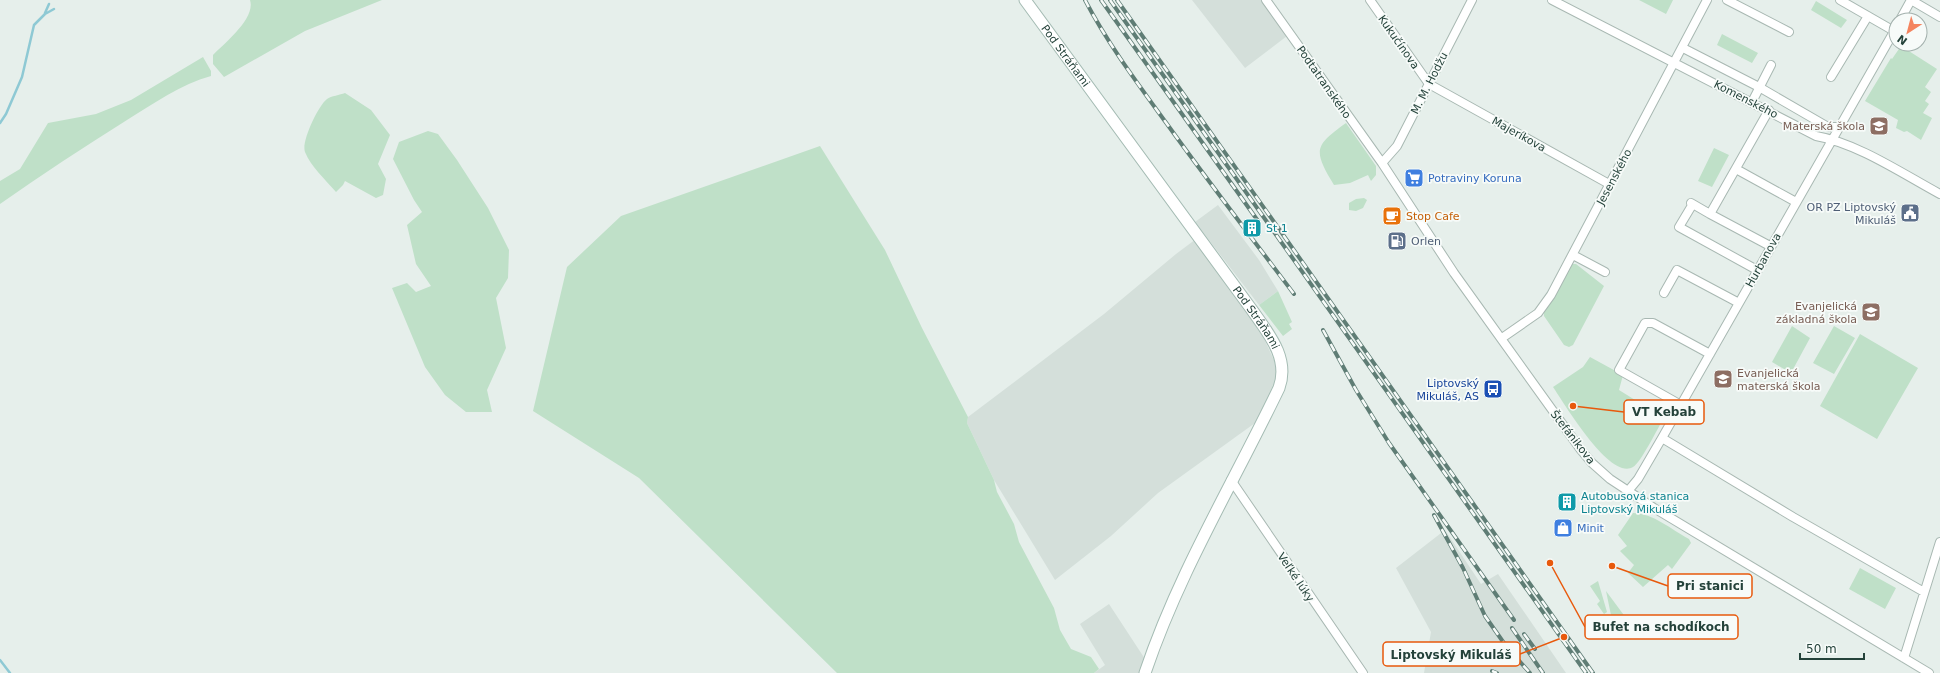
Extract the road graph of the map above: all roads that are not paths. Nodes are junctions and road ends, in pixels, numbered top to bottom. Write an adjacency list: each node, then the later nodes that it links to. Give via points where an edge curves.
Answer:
1 (1025, 0): 42 (street, Pod Stráňami, via 1252,310 1280,355 1283,370 1281,381)
2 (1266, 0): 26 (street, Podtatranského)
3 (1370, 0): 20 (street, Kukučínova)
4 (1472, 0): 20 (street, M. M. Hodžu)
5 (1552, 0): 17 (street, Komenského)
6 (1707, 0): 16 (street, Jesenského)
7 (1727, 0): 14 (street)
8 (1840, 0): 11 (street)
9 (1911, 0): 10 (street); 12 (street)
10 (1904, 12)
11 (1868, 16): 13 (street); 19 (street)
12 (1940, 17)
13 (1888, 26)
14 (1789, 32)
15 (1888, 42): 24 (street, Hurbanova)
16 (1683, 48): 17 (street, Jesenského); 21 (street)
17 (1675, 63): 22 (street, Komenského); 28 (street, Jesenského)
18 (1771, 65): 21 (street)
19 (1831, 77)
20 (1429, 84): 26 (street, M. M. Hodžu, via 1397,146); 28 (street, Majeríkova)
21 (1760, 87): 22 (street); 24 (street, via 1828,127)
22 (1752, 102): 23 (street, Komenského)
23 (1769, 110): 25 (street, Komenského, via 1816,136); 27 (street)
24 (1838, 128): 25 (street, Hurbanova)
25 (1832, 138): 29 (street, Komenského); 30 (street, Hurbanova)
26 (1382, 163): 38 (street, Štefánikova, via 1454,272)
27 (1736, 169): 30 (street); 31 (street)
28 (1609, 184): 33 (street, Jesenského)
29 (1940, 194)
30 (1796, 202): 32 (street, Hurbanova)
31 (1710, 214): 32 (street); 34 (street, via 1691,205 1680,227)
32 (1770, 246): 34 (street, Hurbanova)
33 (1573, 256): 35 (street); 38 (street, Jesenského, via 1542,308)
34 (1757, 270): 37 (street, Hurbanova)
35 (1605, 272)
36 (1664, 293): 37 (street, via 1677,270)
37 (1739, 303): 39 (street, Hurbanova)
38 (1502, 338): 43 (street, Štefánikova, via 1586,457)
39 (1710, 354): 40 (street, Hurbanova); 40 (street, via 1652,323 1645,323 1619,370)
40 (1681, 405): 41 (street, Hurbanova)
41 (1662, 438): 43 (street, Hurbanova); 45 (street)
42 (1231, 480): 47 (street, Pod Stráňami, via 1184,574); 48 (street, Veľké lúky)
43 (1628, 492): 46 (street, Štefánikova)
44 (1940, 542): 45 (street)
45 (1924, 592): 46 (street)
46 (1904, 658): 49 (street, Štefánikova)
47 (1145, 673)
48 (1362, 673)
49 (1929, 673)

